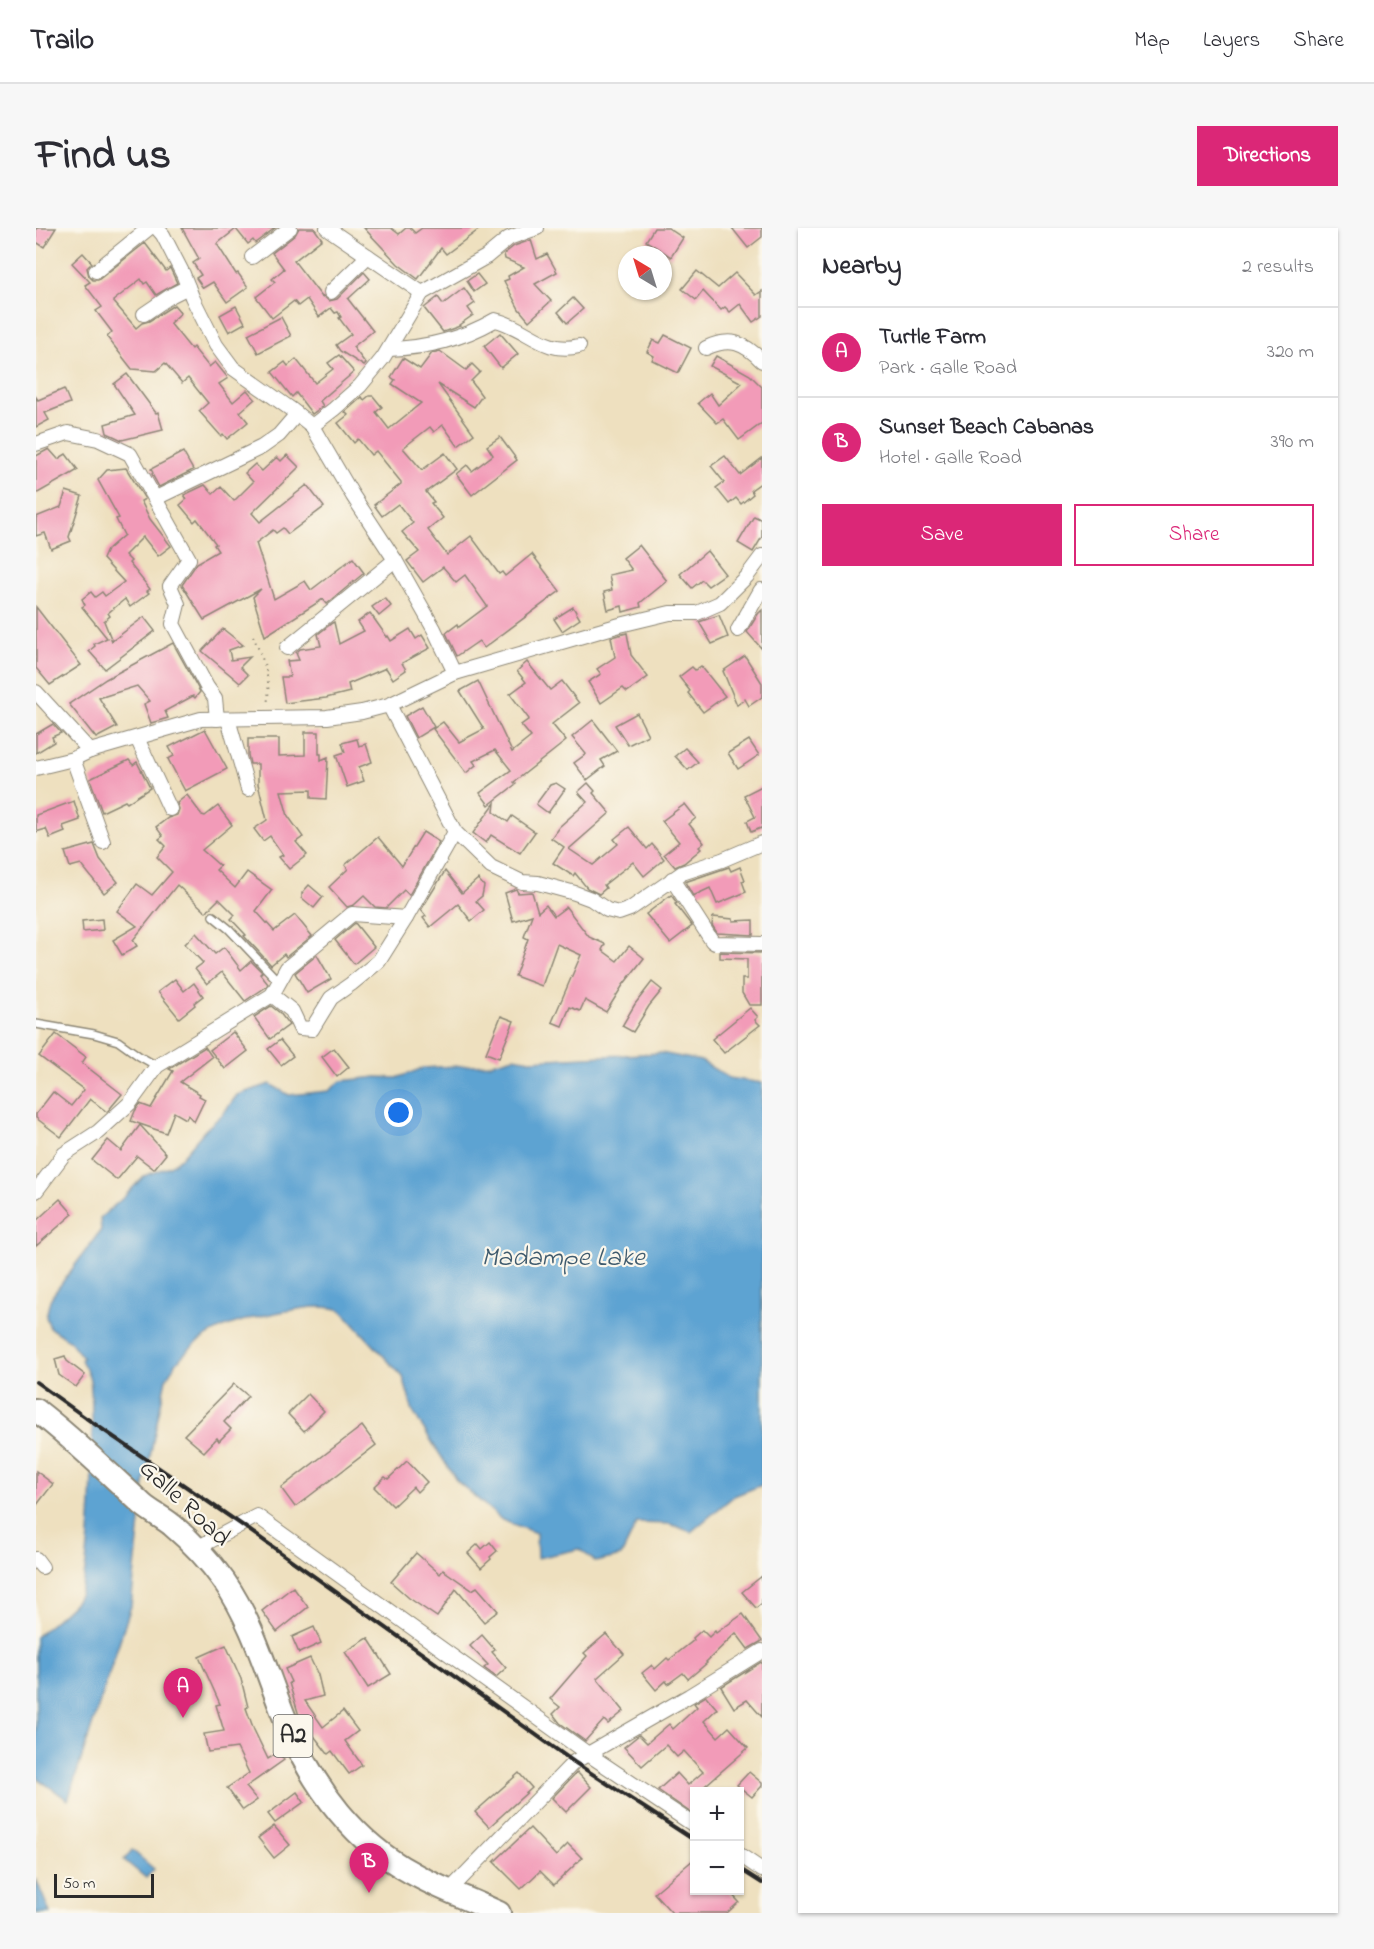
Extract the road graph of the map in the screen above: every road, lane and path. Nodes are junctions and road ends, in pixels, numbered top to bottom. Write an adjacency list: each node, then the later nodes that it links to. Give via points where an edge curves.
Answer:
1 (149, 228): 8 (street)
2 (157, 228): 9 (street)
3 (290, 228): 7 (street)
4 (327, 228): 6 (street)
5 (537, 228): 11 (street, via 510,238 486,257)
6 (368, 256): 10 (street); 11 (street)
7 (252, 257)
8 (96, 271)
9 (188, 287): 12 (street); 17 (street, via 216,345 233,368)
10 (331, 292)
11 (422, 293): 15 (street)
12 (144, 314)
13 (579, 346): 15 (street, via 550,347 508,323 495,321 448,341)
14 (706, 348): 16 (street, via 720,341 740,344)
15 (389, 349): 18 (street, via 360,386)
16 (762, 361)
17 (297, 414): 18 (street); 20 (street, via 262,447)
18 (312, 426): 22 (street)
19 (36, 444): 20 (street, via 68,433 98,439 130,454)
20 (156, 498): 31 (street, via 189,559 170,586 178,604 173,624 214,695)
21 (762, 556): 23 (street)
22 (395, 560): 27 (street); 28 (street)
23 (747, 576): 24 (street); 28 (street, via 720,603 697,613 670,614 620,625)
24 (762, 590): 25 (street)
25 (738, 630)
26 (253, 636): 32 (path, via 270,690)
27 (287, 648)
28 (455, 673): 30 (street)
29 (36, 692): 34 (street)
30 (389, 705): 32 (street, via 327,717); 39 (street)
31 (223, 719): 32 (street); 33 (street, via 201,719); 37 (street)
32 (264, 719)
33 (137, 738): 34 (street); 38 (street)
34 (90, 752): 35 (street)
35 (73, 759): 36 (street); 40 (street)
36 (36, 768)
37 (248, 789)
38 (170, 809)
39 (455, 832): 42 (street, via 491,867 506,875 575,893 619,913); 44 (street)
40 (103, 842)
41 (762, 843): 42 (street)
42 (672, 879): 45 (street, via 712,941)
43 (213, 916): 46 (lane)
44 (406, 918): 46 (street, via 352,914 298,958); 47 (street, via 379,961 331,998 312,1029 300,1028 292,1011)
45 (762, 944)
46 (280, 983): 47 (street)
47 (272, 995): 49 (street)
48 (36, 1024): 49 (lane, via 118,1041)
49 (157, 1066): 50 (street, via 130,1103 98,1132 64,1154)
50 (36, 1191)
51 (36, 1410): 52 (highway, Galle Road / A2)
52 (196, 1548): 54 (street, via 257,1516); 58 (highway, Galle Road / A2, via 224,1581 246,1617 290,1731 341,1815 370,1845)
53 (762, 1651): 54 (street)
54 (588, 1754): 55 (street); 58 (street, via 574,1762)
55 (690, 1822)
56 (744, 1858): 57 (street)
57 (762, 1870)
58 (449, 1891): 59 (highway, Galle Road / A2)
59 (499, 1913)

